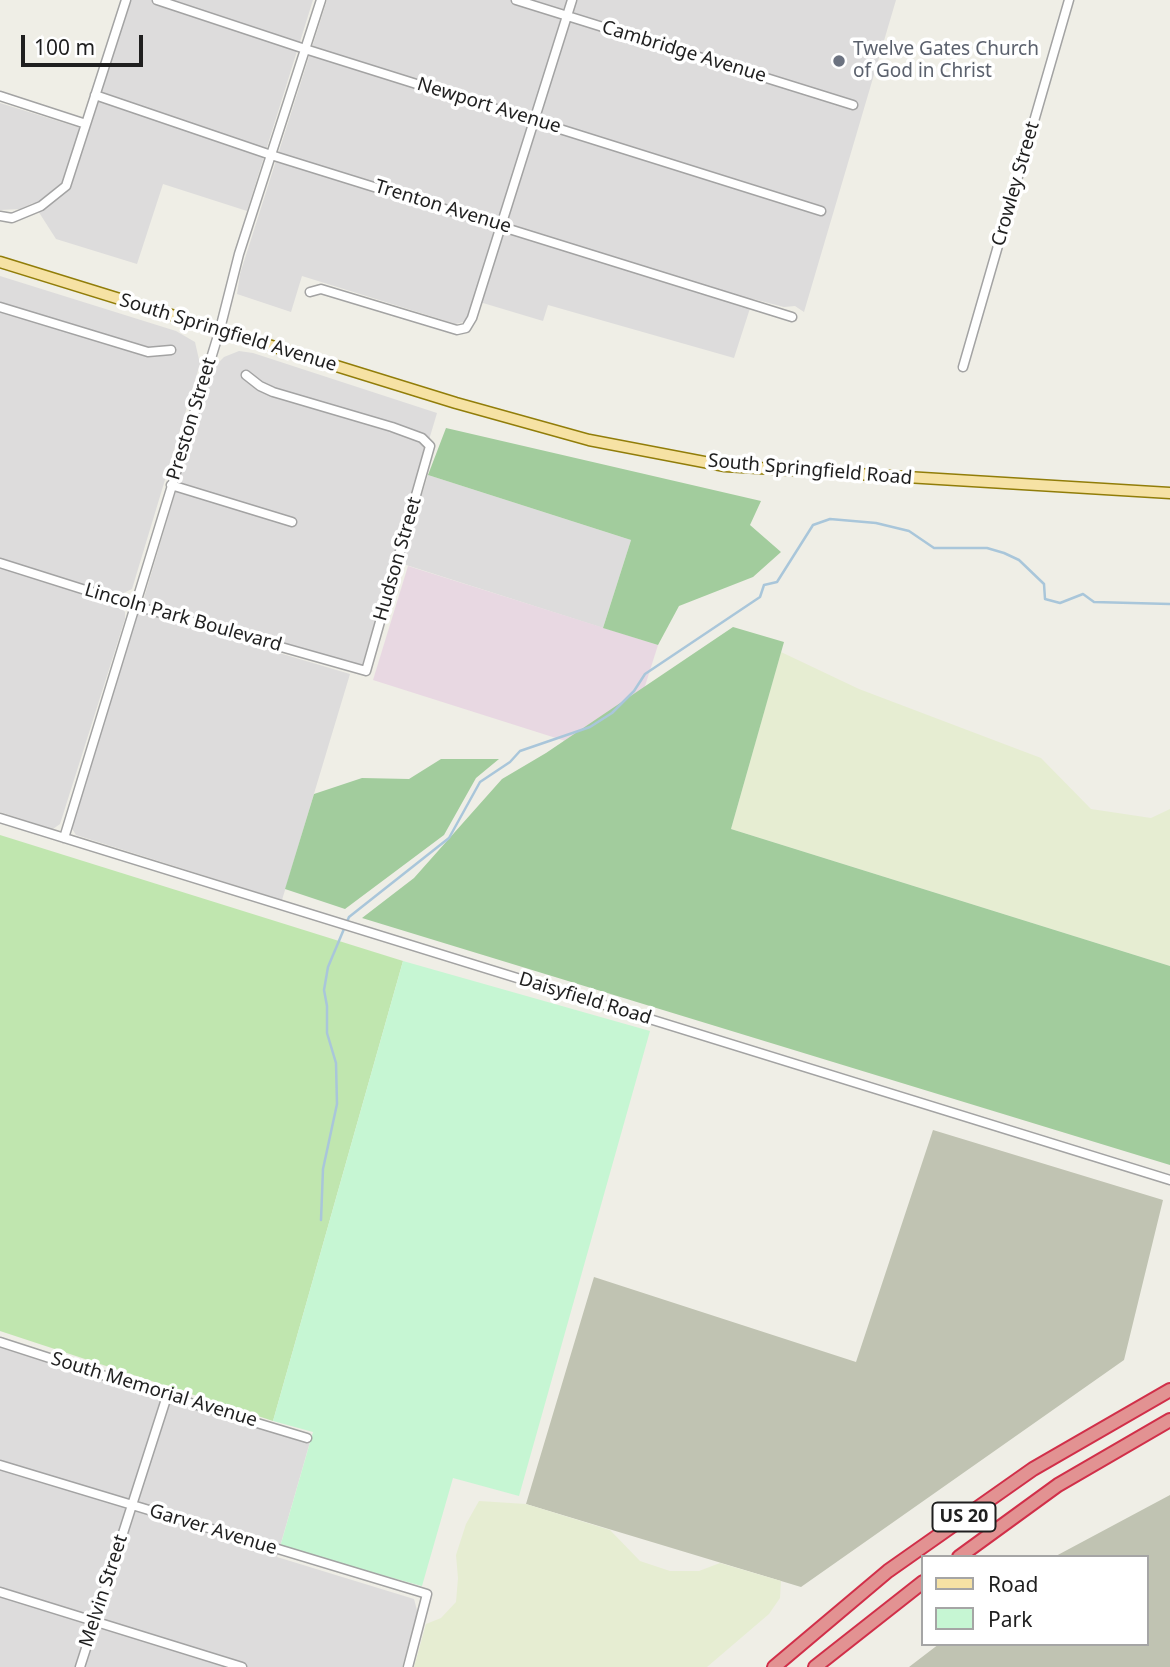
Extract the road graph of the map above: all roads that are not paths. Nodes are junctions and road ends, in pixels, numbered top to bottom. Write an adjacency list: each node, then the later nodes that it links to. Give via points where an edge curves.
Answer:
1 (126, 0): 9 (street)
2 (158, 0): 8 (street, Newport Avenue)
3 (321, 0): 8 (street, Preston Street)
4 (516, 0): 7 (street, Cambridge Avenue)
5 (572, 0): 7 (street)
6 (1069, 0): 24 (street, Crowley Street)
7 (567, 16): 11 (street, Cambridge Avenue); 12 (street)
8 (305, 49): 12 (street, Newport Avenue); 14 (street, Preston Street)
9 (95, 95): 13 (street); 14 (street, Trenton Avenue)
10 (0, 96): 13 (street)
11 (853, 105)
12 (535, 120): 15 (street, Newport Avenue); 17 (street)
13 (86, 124): 16 (street, via 66,186 41,206 12,218)
14 (271, 155): 17 (street, Trenton Avenue); 22 (street, Preston Street)
15 (821, 211)
16 (0, 216)
17 (501, 225): 19 (street, via 466,328 457,330 321,289); 21 (street, Trenton Avenue)
18 (0, 262): 22 (main road, South Springfield Avenue)
19 (310, 292)
20 (0, 307): 23 (street, via 148,352)
21 (792, 317)
22 (220, 329): 26 (main road, South Springfield Avenue); 27 (street, Preston Street)
23 (171, 350)
24 (963, 368)
25 (246, 375): 32 (street, Hudson Street, via 273,392 393,427 430,446)
26 (456, 403): 28 (main road, South Springfield Road, via 589,440 725,466)
27 (171, 485): 29 (street); 31 (street, Preston Street)
28 (1170, 493)
29 (292, 522)
30 (0, 563): 31 (street, Lincoln Park Boulevard)
31 (136, 606): 32 (street, Lincoln Park Boulevard); 34 (street, Preston Street)
32 (366, 671)
33 (0, 818): 34 (street, Daisyfield Road)
34 (64, 838): 35 (street, Daisyfield Road)
35 (1170, 1180)
36 (0, 1342): 38 (street, South Memorial Avenue)
37 (1170, 1390): 50 (highway, US 20, via 1033,1469 888,1571)
38 (167, 1396): 40 (street, South Memorial Avenue); 42 (street, Melvin Street)
39 (1170, 1420): 43 (highway, US 20, via 1058,1485)
40 (307, 1438)
41 (0, 1465): 42 (street, Garver Avenue)
42 (132, 1506): 46 (street, Melvin Street); 49 (street, Garver Avenue, via 427,1594)
43 (962, 1555)
44 (922, 1583): 51 (highway)
45 (0, 1592): 46 (street)
46 (94, 1621): 47 (street, Melvin Street); 48 (street)
47 (80, 1667)
48 (242, 1667)
49 (408, 1667)
50 (774, 1667)
51 (815, 1667)

